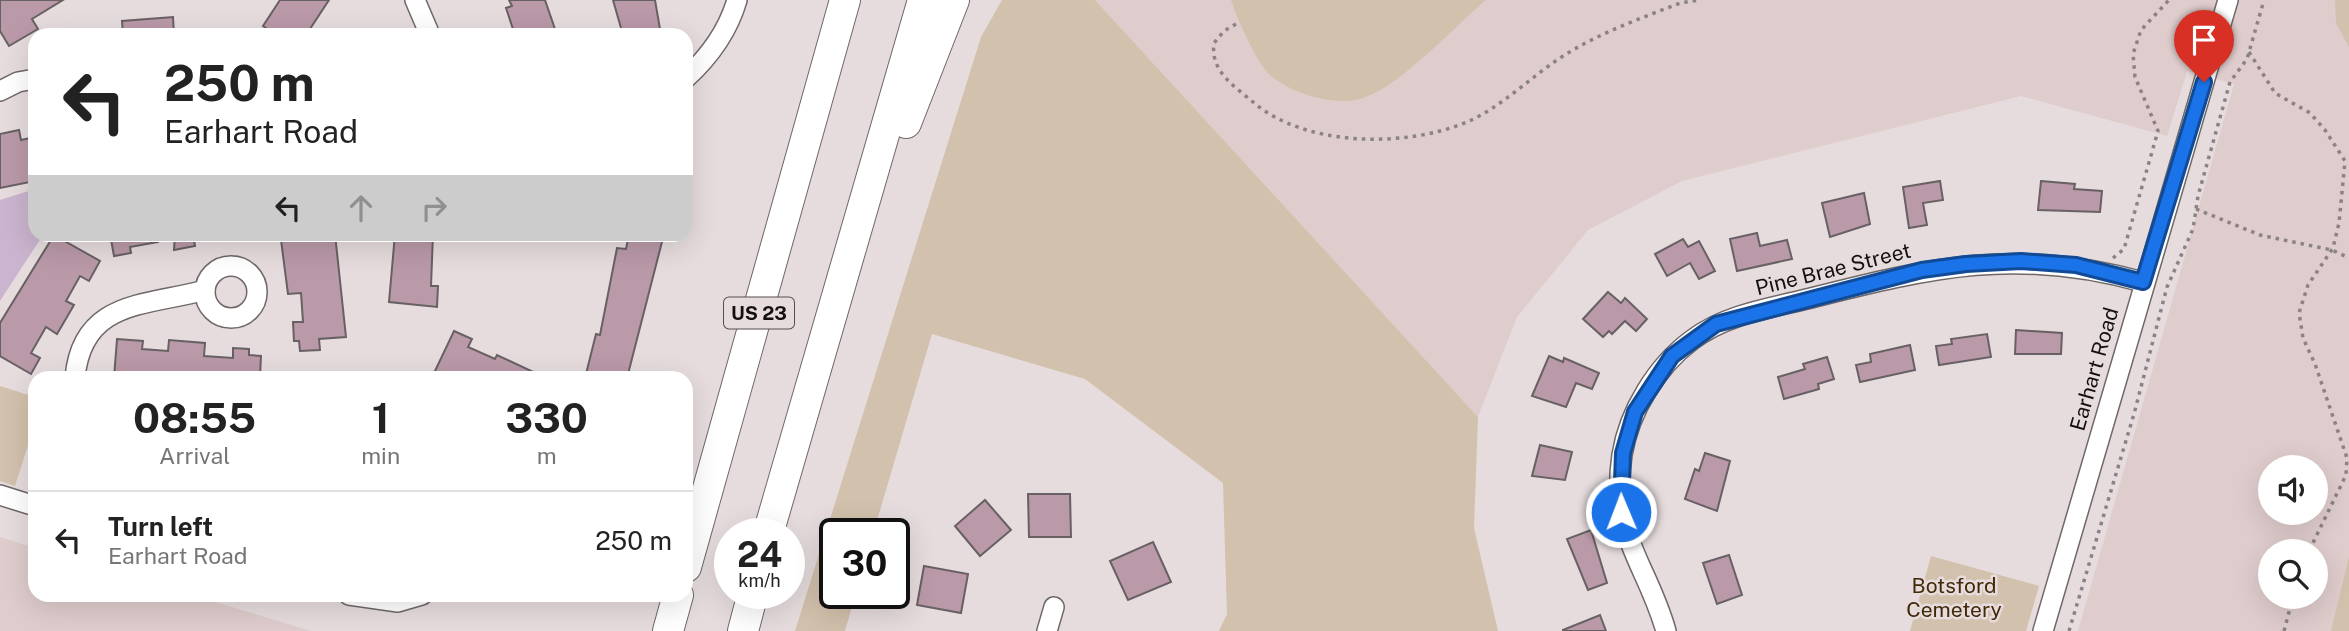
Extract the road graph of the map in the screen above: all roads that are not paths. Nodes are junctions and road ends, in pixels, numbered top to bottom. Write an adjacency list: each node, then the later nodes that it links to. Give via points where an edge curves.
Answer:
1 (415, 0): 8 (street)
2 (737, 0): 10 (street, via 730,26)
3 (838, 0): 9 (highway)
4 (845, 0): 9 (highway, US 23)
5 (923, 0): 14 (highway)
6 (954, 0): 14 (highway)
7 (2228, 0): 13 (street, Earhart Road)
8 (427, 28)
9 (829, 57): 20 (highway, US 23)
10 (693, 72)
11 (28, 80): 12 (street)
12 (0, 91)
13 (2143, 282): 27 (street, Pine Brae Street, via 2076,265 2021,261 1922,270 1759,311 1716,324 1692,339 1672,356 1646,392 1628,432 1622,464 1625,535); 28 (street, Earhart Road)
14 (843, 283): 19 (highway)
15 (205, 290): 16 (street, via 136,303 108,316 83,349)
16 (77, 371)
17 (0, 495): 18 (street)
18 (28, 504)
19 (773, 518)
20 (693, 543)
21 (676, 602): 24 (highway)
22 (1054, 607): 26 (street)
23 (749, 609): 25 (highway)
24 (668, 631)
25 (743, 631)
26 (1047, 631)
27 (1666, 631)
28 (2043, 631)

